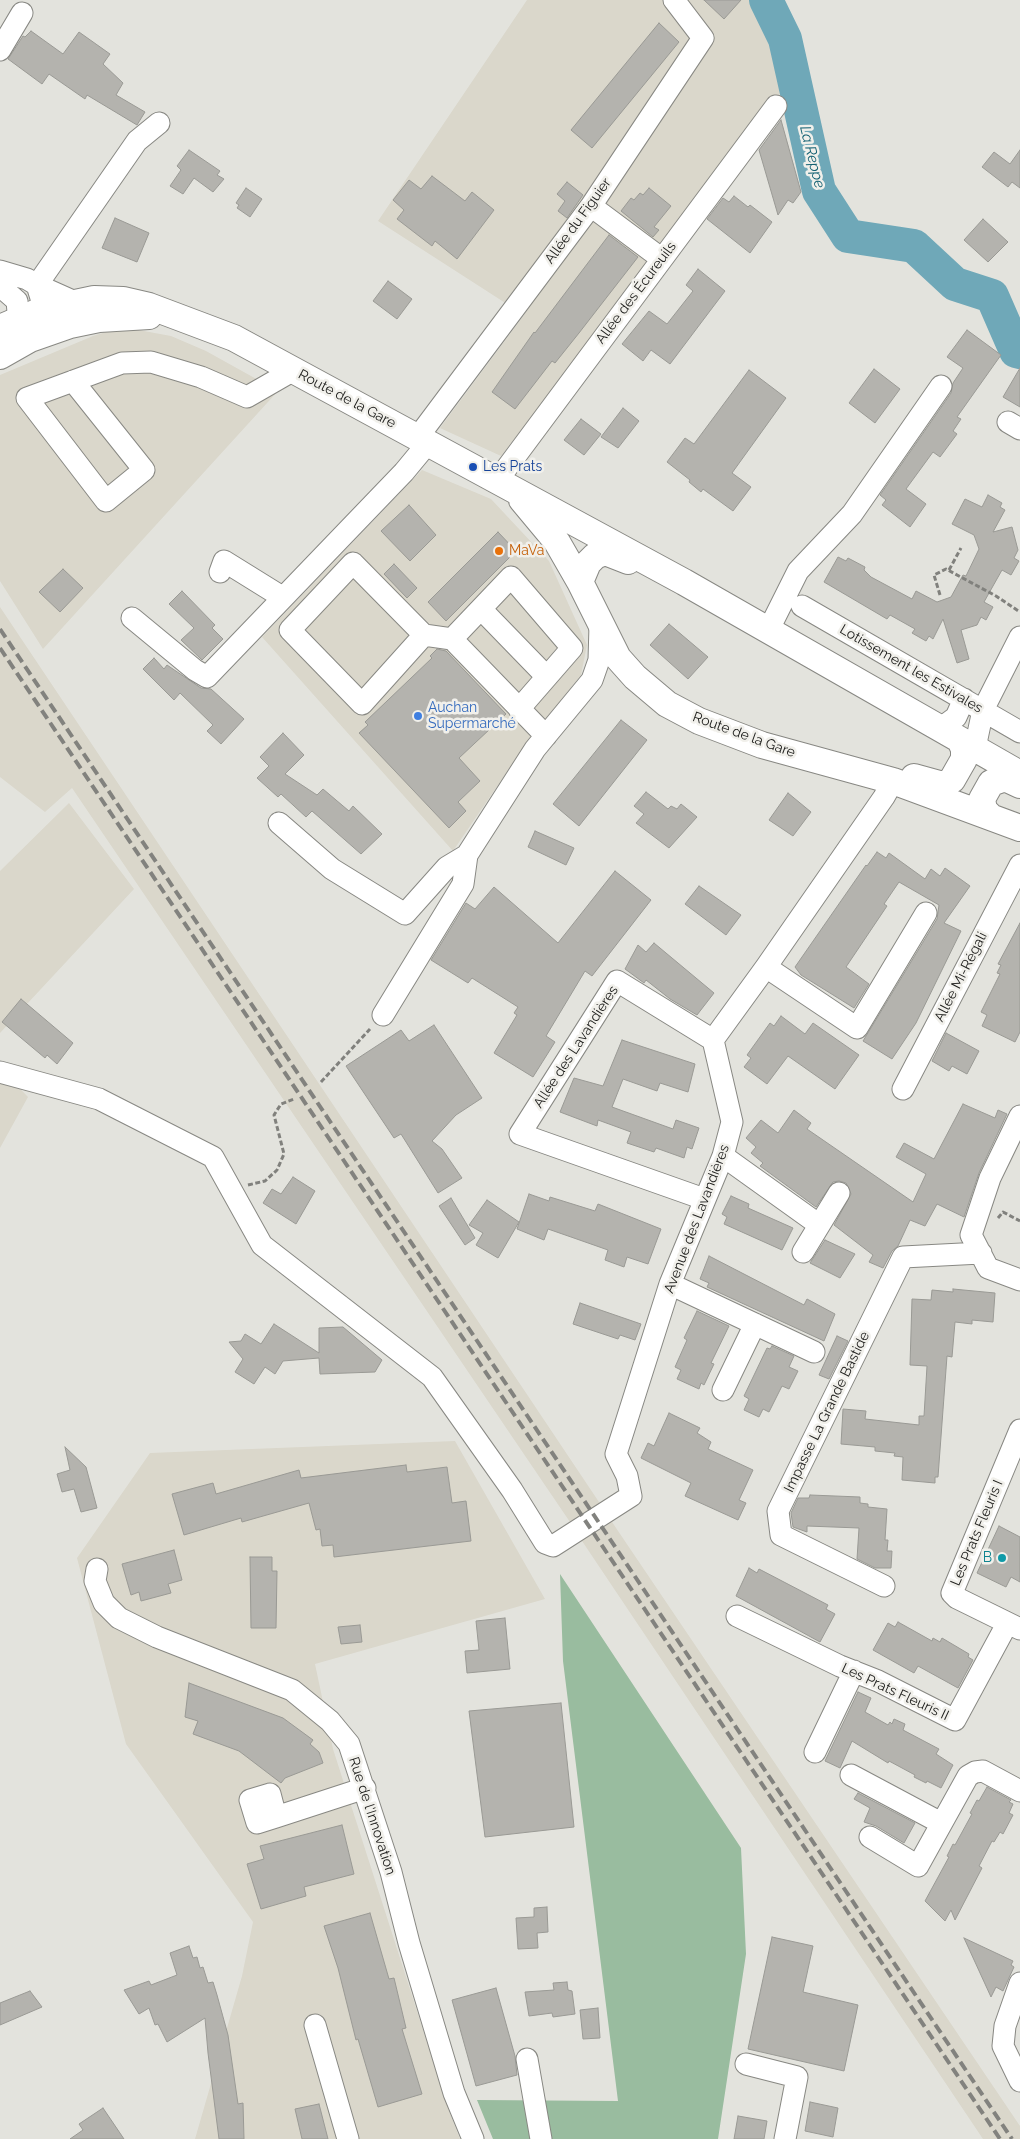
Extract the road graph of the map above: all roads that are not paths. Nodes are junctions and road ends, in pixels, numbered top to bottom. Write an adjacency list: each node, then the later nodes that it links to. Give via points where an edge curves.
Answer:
1 (674, 0): 6 (street, Allée du Figuier, via 703,38)
2 (22, 13): 3 (street)
3 (0, 50)
4 (776, 106): 7 (street, Allée des Écureuils)
5 (158, 123): 10 (street, via 137,141)
6 (591, 206): 7 (street); 17 (street, Allée du Figuier)
7 (662, 259): 18 (street, Allée des Écureuils)
8 (0, 271): 10 (street, via 16,274)
9 (0, 286): 10 (street)
10 (31, 312): 11 (main road, Route de la Gare, via 99,319); 11 (main road, Route de la Gare, via 94,299 122,300); 12 (street); 13 (main road, Route de la Gare, via 30,339)
11 (179, 318): 14 (main road, Route de la Gare, via 234,338)
12 (0, 344)
13 (0, 356)
14 (294, 370): 15 (street, via 247,397 201,376 151,362 122,363); 17 (main road, Route de la Gare)
15 (73, 381): 15 (street, via 27,398 106,501 144,470)
16 (941, 386): 27 (street, via 852,514 798,571)
17 (423, 440): 18 (main road, Route de la Gare); 22 (street, Allée du Figuier, via 404,472)
18 (504, 485): 20 (main road, Route de la Gare, via 557,542); 21 (main road, Route de la Gare)
19 (220, 572): 22 (street, via 224,560)
20 (580, 582): 21 (main road, via 588,563 605,552 672,583); 26 (main road, Route de la Gare)
21 (684, 582): 27 (main road, Route de la Gare)
22 (282, 597): 25 (street, Allée du Figuier, via 206,677)
23 (802, 606): 34 (street, Lotissement les Estivales)
24 (481, 609): 30 (street); 31 (street); 31 (street, via 511,578 572,648)
25 (132, 618)
26 (600, 625): 32 (main road, Route de la Gare, via 618,658); 33 (street, via 599,660)
27 (769, 629): 39 (main road, Route de la Gare)
28 (424, 635): 28 (street, via 353,563 290,630 362,704); 30 (street)
29 (1020, 637): 36 (street)
30 (452, 639): 35 (street)
31 (546, 676): 35 (street)
32 (635, 677): 33 (street, via 605,675); 41 (main road, Route de la Gare, via 667,704 699,721 762,745)
33 (592, 680): 38 (street)
34 (964, 699): 36 (street, Lotissement les Estivales); 39 (street, via 956,717)
35 (519, 709): 38 (street)
36 (983, 710): 37 (street, Lotissement les Estivales); 39 (street)
37 (1020, 732)
38 (546, 736): 46 (street)
39 (959, 739): 40 (main road, Route de la Gare); 41 (main road, via 964,759 952,780 943,785 908,775)
40 (1020, 774)
41 (893, 782): 43 (main road, Route de la Gare); 49 (street)
42 (1020, 785): 43 (main road, via 1005,778 991,783 982,799 984,810)
43 (991, 817): 45 (main road, Route de la Gare)
44 (279, 822): 46 (street, via 332,869 405,914 447,867)
45 (1020, 828)
46 (468, 856): 50 (street, via 463,884)
47 (1020, 865): 53 (street, Allée Mi-Régali)
48 (926, 913): 49 (street, via 858,1028)
49 (766, 966): 51 (street)
50 (383, 1015)
51 (713, 1040): 55 (street, Avenue des Lavandières, via 732,1122); 57 (street, Allée des Lavandières, via 617,981 520,1134)
52 (0, 1072): 62 (street, Avenue des Lavandières, via 99,1099 213,1157 262,1245 432,1377 512,1490 545,1543 553,1546 631,1496 627,1476 616,1454)
53 (902, 1090)
54 (1020, 1116): 60 (street, via 990,1178 971,1235)
55 (723, 1156): 57 (street, Avenue des Lavandières); 58 (street)
56 (839, 1193): 58 (street)
57 (704, 1199): 62 (street, Avenue des Lavandières)
58 (818, 1224): 59 (street)
59 (803, 1252)
60 (981, 1254): 61 (street, via 988,1268); 68 (street, Impasse La Grande Bastide, via 903,1257 778,1511 781,1535)
61 (1020, 1280)
62 (670, 1284): 63 (street)
63 (755, 1324): 64 (street); 65 (street)
64 (814, 1352)
65 (723, 1390)
66 (1020, 1430): 70 (street, Les Prats Fleuris I, via 952,1593)
67 (97, 1570): 74 (street, Rue de l'Innovation, via 95,1581 104,1603 119,1618 157,1637 292,1690 330,1721 349,1744)
68 (884, 1586)
69 (737, 1616): 71 (street, Les Prats Fleuris II)
70 (1013, 1627): 71 (street, Les Prats Fleuris II, via 955,1720)
71 (854, 1671): 72 (street)
72 (815, 1752)
73 (851, 1775): 77 (street)
74 (365, 1788): 76 (street); 85 (street, Rue de l'Innovation, via 454,2093)
75 (1020, 1791): 77 (street, via 983,1771 975,1772 968,1776)
76 (276, 1817)
77 (941, 1823): 78 (street, via 918,1866)
78 (870, 1838)
79 (1020, 1983): 83 (street, via 1004,2026 1003,2046)
80 (315, 2025): 84 (street)
81 (527, 2059): 86 (street)
82 (746, 2064): 87 (street, via 797,2076)
83 (1020, 2081)
84 (348, 2139)
85 (473, 2139)
86 (541, 2139)
87 (785, 2139)

